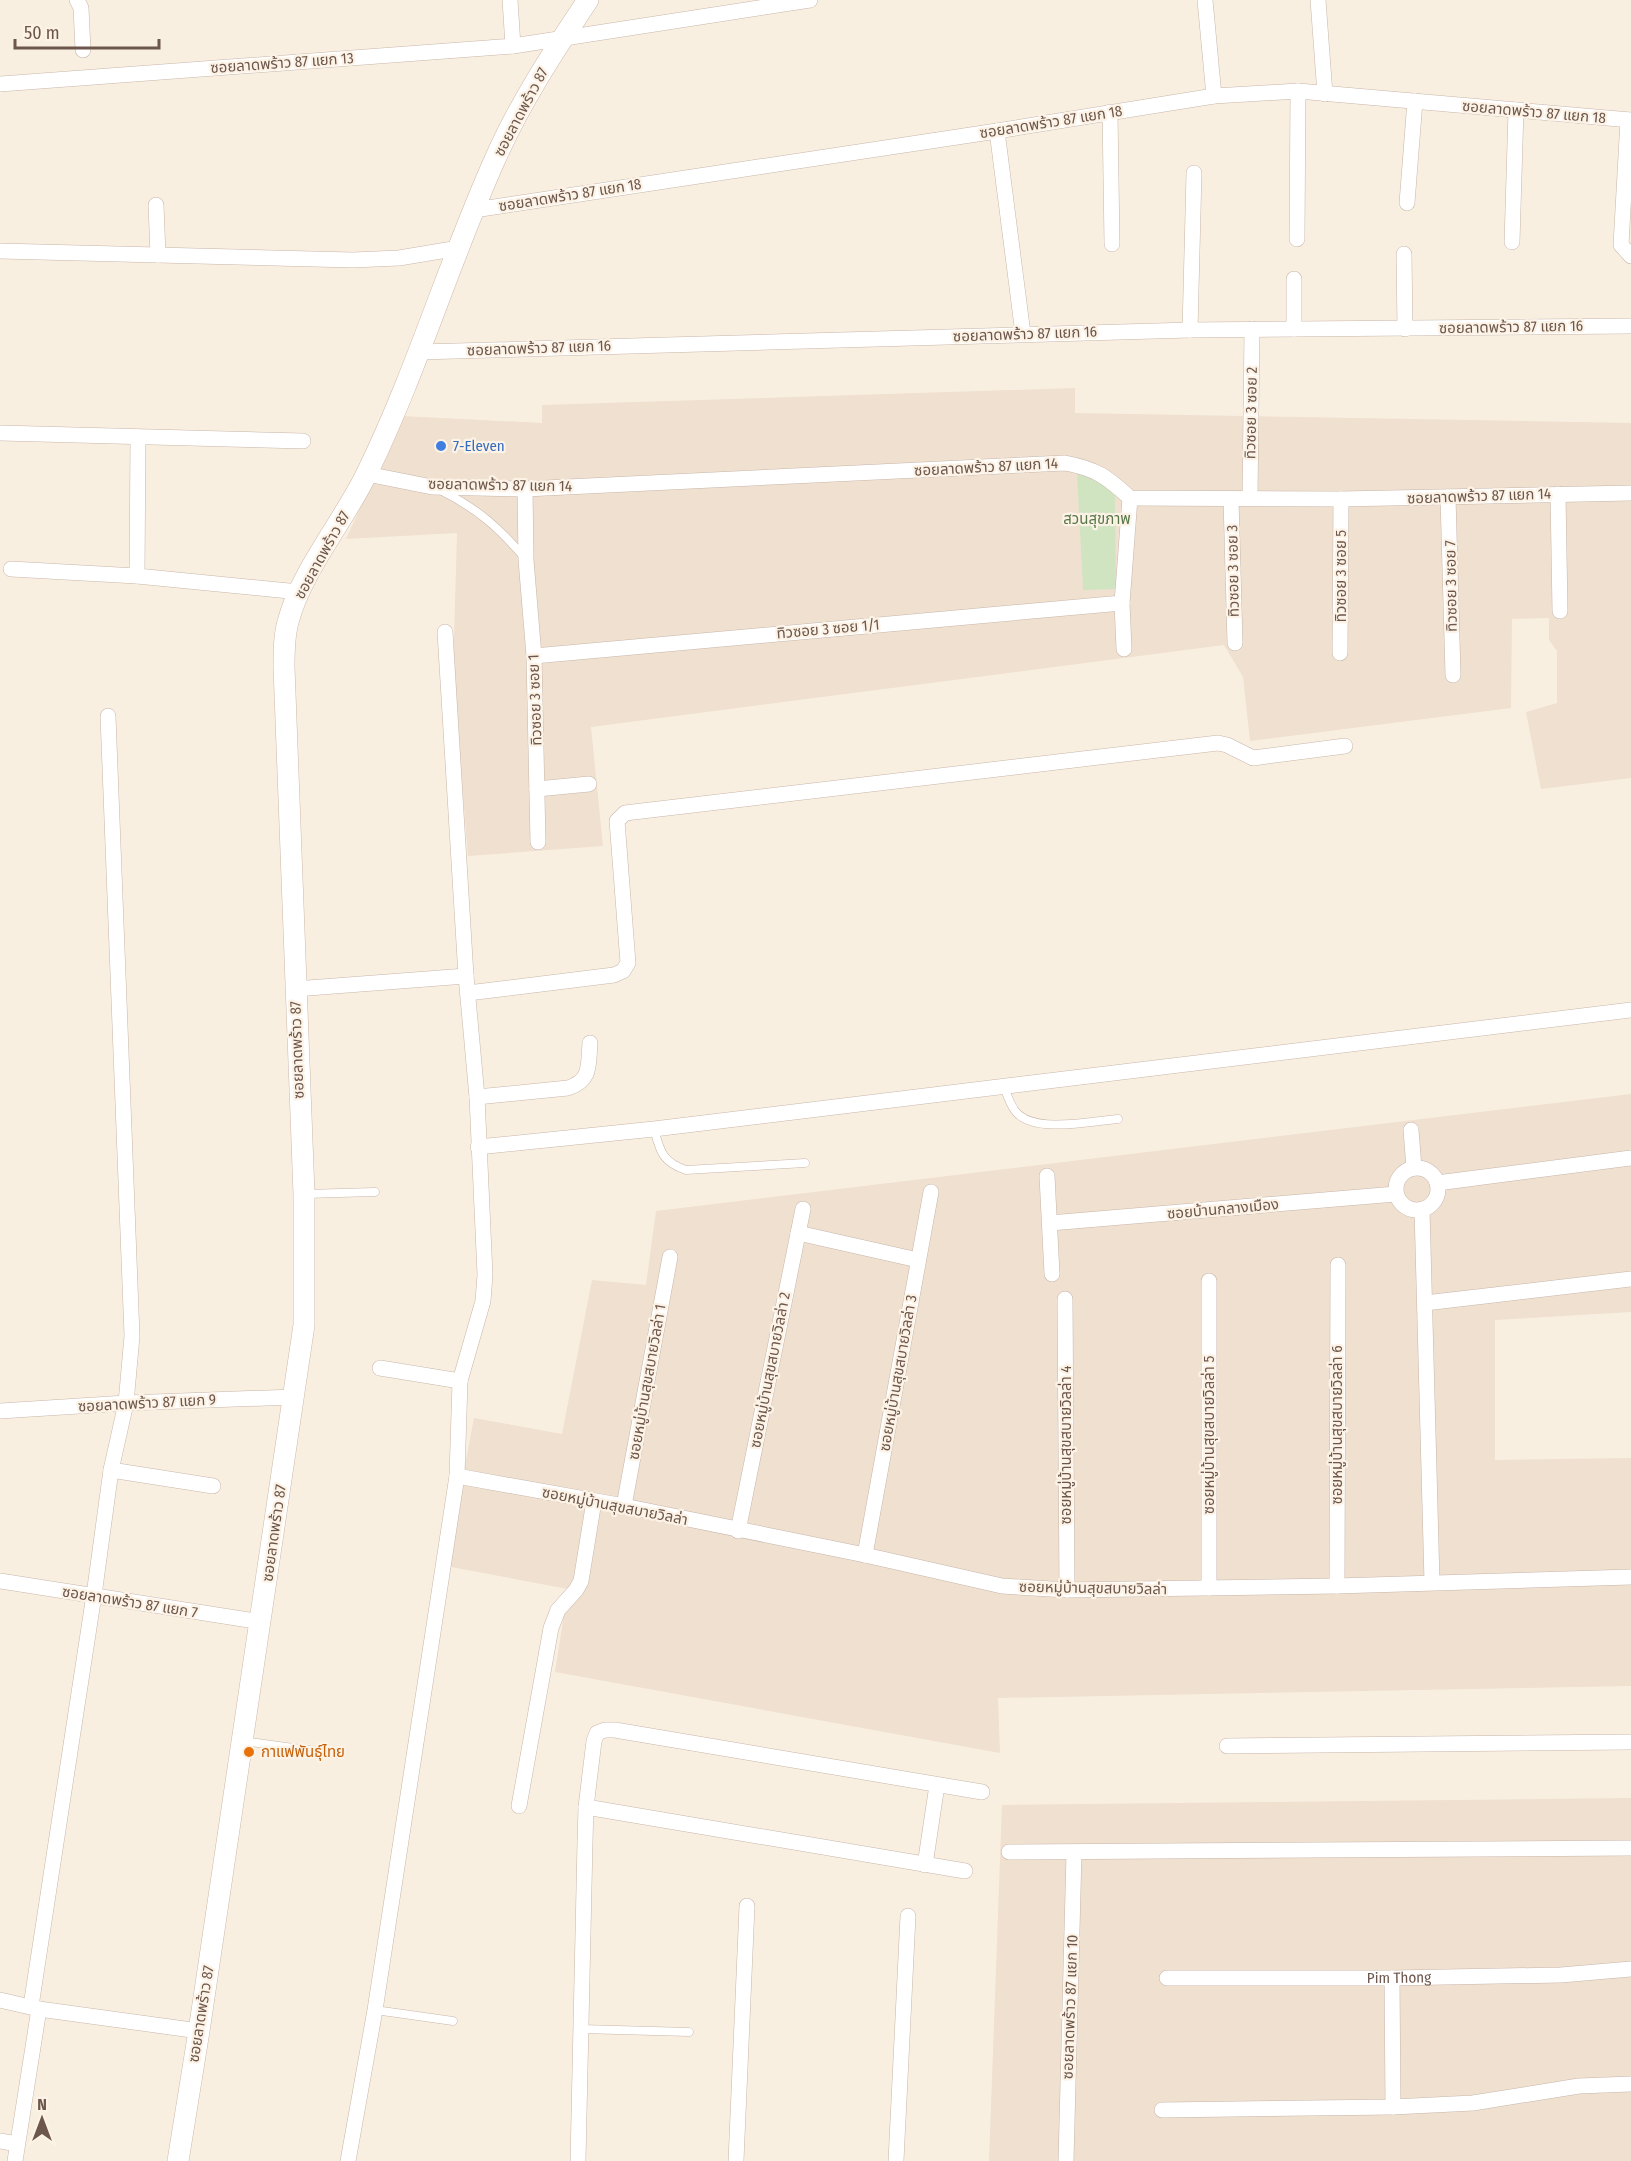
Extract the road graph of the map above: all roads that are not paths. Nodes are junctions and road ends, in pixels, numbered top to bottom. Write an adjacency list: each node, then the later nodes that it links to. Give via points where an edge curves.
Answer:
1 (77, 0): 9 (street, via 81,8)
2 (510, 0): 8 (street)
3 (588, 0): 7 (street, ซอยลาดพร้าว 87)
4 (810, 0): 7 (street, ซอยลาดพร้าว 87 แยก 13)
5 (1205, 0): 13 (street)
6 (1318, 0): 12 (street)
7 (563, 38): 8 (street, ซอยลาดพร้าว 87 แยก 13); 22 (street, ซอยลาดพร้าว 87, via 531,87)
8 (513, 46): 10 (street, ซอยลาดพร้าว 87 แยก 13)
9 (83, 50)
10 (0, 84)
11 (1298, 91): 12 (street, ซอยลาดพร้าว 87 แยก 18); 13 (street, ซอยลาดพร้าว 87 แยก 18); 23 (street)
12 (1325, 94): 14 (street, ซอยลาดพร้าว 87 แยก 18)
13 (1214, 96): 16 (street, ซอยลาดพร้าว 87 แยก 18)
14 (1415, 101): 15 (street, ซอยลาดพร้าว 87 แยก 18); 20 (street)
15 (1516, 110): 17 (street, ซอยลาดพร้าว 87 แยก 18); 24 (street)
16 (1110, 112): 18 (street, ซอยลาดพร้าว 87 แยก 18); 25 (street)
17 (1629, 120): 30 (street, via 1621,245)
18 (997, 130): 22 (street, ซอยลาดพร้าว 87 แยก 18); 37 (street)
19 (1194, 173): 36 (street)
20 (1407, 203)
21 (156, 205): 29 (street)
22 (474, 210): 26 (street, ซอยลาดพร้าว 87)
23 (1297, 239)
24 (1512, 242)
25 (1112, 244)
26 (459, 248): 29 (street, via 399,258 353,260); 38 (street, ซอยลาดพร้าว 87)
27 (0, 251): 29 (street)
28 (1404, 254): 35 (street)
29 (158, 255)
30 (1631, 256)
31 (1294, 279): 34 (street)
32 (1631, 326): 35 (street, ซอยลาดพร้าว 87 แยก 16)
33 (1252, 328): 34 (street, ซอยลาดพร้าว 87 แยก 16); 36 (street, ซอยลาดพร้าว 87 แยก 16); 49 (street, ทิวซอย 3 ซอย 2)
34 (1294, 328): 35 (street, ซอยลาดพร้าว 87 แยก 16)
35 (1405, 328)
36 (1190, 330): 37 (street, ซอยลาดพร้าว 87 แยก 16)
37 (1023, 334): 38 (street, ซอยลาดพร้าว 87 แยก 16)
38 (419, 352): 42 (street, ซอยลาดพร้าว 87)
39 (0, 433): 40 (street)
40 (138, 437): 41 (street); 54 (street)
41 (303, 441)
42 (367, 474): 43 (street, ซอยลาดพร้าว 87 แยก 14); 55 (street, ซอยลาดพร้าว 87)
43 (432, 487): 44 (street, ซอยลาดพร้าว 87 แยก 14); 52 (lane, via 484,515)
44 (525, 489): 48 (street, ซอยลาดพร้าว 87 แยก 14, via 1065,463 1086,466 1105,475); 52 (street, ทิวซอย 3 ซอย 1)
45 (1631, 493): 46 (street, ซอยลาดพร้าว 87 แยก 14)
46 (1557, 494): 47 (street, ซอยลาดพร้าว 87 แยก 14); 57 (street)
47 (1449, 497): 51 (street, ซอยลาดพร้าว 87 แยก 14); 63 (street, ทิวซอย 3 ซอย 7)
48 (1130, 498): 50 (street, ซอยลาดพร้าว 87 แยก 14); 56 (street)
49 (1250, 498): 50 (street, ซอยลาดพร้าว 87 แยก 14); 51 (street, ซอยลาดพร้าว 87 แยก 14)
50 (1231, 499): 59 (street, ทิวซอย 3 ซอย 3)
51 (1341, 499): 61 (street, ทิวซอย 3 ซอย 5)
52 (526, 560): 62 (street, ทิวซอย 3 ซอย 1)
53 (11, 569): 54 (street)
54 (137, 576): 55 (street)
55 (299, 592): 70 (street, ซอยลาดพร้าว 87, via 288,621 284,667)
56 (1122, 603): 60 (street); 62 (street, ทิวซอย 3 ซอย 1/1)
57 (1560, 611)
58 (446, 632): 69 (street)
59 (1235, 643)
60 (1124, 649)
61 (1340, 653)
62 (534, 656): 67 (street, ทิวซอย 3 ซอย 1)
63 (1453, 675)
64 (108, 716): 104 (street, via 132,1336)
65 (1345, 746): 71 (street, via 1253,758 1218,743 625,813 617,821 628,963 623,971)
66 (589, 784): 67 (street)
67 (537, 789): 68 (street, ทิวซอย 3 ซอย 1)
68 (538, 842)
69 (466, 976): 70 (street); 71 (street)
70 (295, 989): 87 (street, ซอยลาดพร้าว 87)
71 (468, 993): 75 (street)
72 (1631, 1010): 74 (street)
73 (590, 1043): 75 (street, via 587,1073 577,1085)
74 (1004, 1085): 76 (lane, via 1017,1114 1031,1123); 77 (street)
75 (477, 1097): 79 (street)
76 (1118, 1119)
77 (654, 1129): 79 (street); 81 (lane, via 666,1160 686,1170)
78 (1411, 1130): 82 (street)
79 (478, 1147): 102 (street, via 485,1249 483,1301)
80 (1631, 1158): 84 (street)
81 (805, 1162)
82 (1414, 1168): 84 (street, via 1429,1171); 88 (street, via 1399,1177)
83 (1047, 1176): 91 (street)
84 (1437, 1183): 90 (street, via 1435,1199)
85 (375, 1192): 87 (lane)
86 (931, 1192): 94 (street, ซอยหมู่บ้านสุขสบายวิลล่า 3)
87 (304, 1194): 103 (street, ซอยลาดพร้าว 87, via 304,1325)
88 (1396, 1194): 90 (street, via 1406,1207); 91 (street, ซอยบ้านกลางเมือง)
89 (803, 1209): 92 (street, ซอยหมู่บ้านสุขสบายวิลล่า 2)
90 (1422, 1209): 100 (street)
91 (1050, 1223): 96 (street)
92 (798, 1233): 94 (street); 111 (street, ซอยหมู่บ้านสุขสบายวิลล่า 2)
93 (670, 1257): 110 (street, ซอยหมู่บ้านสุขสบายวิลล่า 1)
94 (918, 1260): 112 (street, ซอยหมู่บ้านสุขสบายวิลล่า 3)
95 (1338, 1265): 116 (street, ซอยหมู่บ้านสุขสบายวิลล่า 6)
96 (1052, 1274)
97 (1631, 1279): 100 (street)
98 (1209, 1281): 117 (street, ซอยหมู่บ้านสุขสบายวิลล่า 5)
99 (1065, 1299): 118 (street, ซอยหมู่บ้านสุขสบายวิลล่า 4)
100 (1425, 1303): 115 (street)
101 (380, 1368): 102 (street)
102 (460, 1381): 107 (street)
103 (294, 1397): 104 (street, ซอยลาดพร้าว 87 แยก 9); 120 (street, ซอยลาดพร้าว 87)
104 (126, 1403): 105 (street, ซอยลาดพร้าว 87 แยก 9); 106 (street)
105 (0, 1411)
106 (111, 1470): 108 (street); 119 (street)
107 (457, 1476): 109 (street, ซอยหมู่บ้านสุขสบายวิลล่า); 141 (street)
108 (213, 1486)
109 (594, 1501): 110 (street, ซอยหมู่บ้านสุขสบายวิลล่า); 127 (street, via 581,1581 558,1610 551,1628)
110 (624, 1506): 111 (street, ซอยหมู่บ้านสุขสบายวิลล่า)
111 (738, 1531): 112 (street, ซอยหมู่บ้านสุขสบายวิลล่า)
112 (864, 1555): 118 (street, ซอยหมู่บ้านสุขสบายวิลล่า, via 1002,1586)
113 (1631, 1577): 115 (street, ซอยหมู่บ้านสุขสบายวิลล่า)
114 (0, 1581): 119 (street, ซอยลาดพร้าว 87 แยก 7)
115 (1432, 1582): 116 (street, ซอยหมู่บ้านสุขสบายวิลล่า)
116 (1337, 1586): 117 (street, ซอยหมู่บ้านสุขสบายวิลล่า)
117 (1209, 1588): 118 (street, ซอยหมู่บ้านสุขสบายวิลล่า)
118 (1067, 1590)
119 (94, 1595): 120 (street, ซอยลาดพร้าว 87 แยก 7); 140 (street)
120 (261, 1622): 121 (street, ซอยลาดพร้าว 87)
121 (242, 1741): 124 (lane); 144 (street, ซอยลาดพร้าว 87)
122 (1631, 1742): 123 (street)
123 (1227, 1746)
124 (337, 1754)
125 (937, 1785): 126 (street); 128 (street, via 605,1730 597,1733 594,1741); 132 (street)
126 (982, 1792)
127 (519, 1806)
128 (586, 1807): 132 (street); 143 (street)
129 (1631, 1848): 131 (street)
130 (1009, 1852): 131 (street)
131 (1074, 1852): 157 (street, ซอยลาดพร้าว 87 แยก 10)
132 (925, 1865): 133 (street)
133 (965, 1871)
134 (747, 1906): 155 (street)
135 (908, 1916): 156 (street)
136 (1631, 1969): 138 (street, Pim Thong, via 1561,1975)
137 (1167, 1978): 138 (street, Pim Thong)
138 (1392, 1978): 147 (street)
139 (0, 2000): 140 (street)
140 (35, 2008): 144 (street); 150 (street)
141 (375, 2010): 142 (lane); 153 (street)
142 (453, 2021)
143 (581, 2029): 145 (lane); 154 (street)
144 (199, 2031): 152 (street, ซอยลาดพร้าว 87)
145 (689, 2032)
146 (1631, 2084): 147 (street, via 1579,2086 1473,2103)
147 (1393, 2108): 148 (street)
148 (1162, 2110)
149 (0, 2141): 150 (street)
150 (17, 2144): 151 (street)
151 (15, 2161)
152 (178, 2161)
153 (348, 2161)
154 (578, 2161)
155 (736, 2161)
156 (896, 2161)
157 (1066, 2161)

